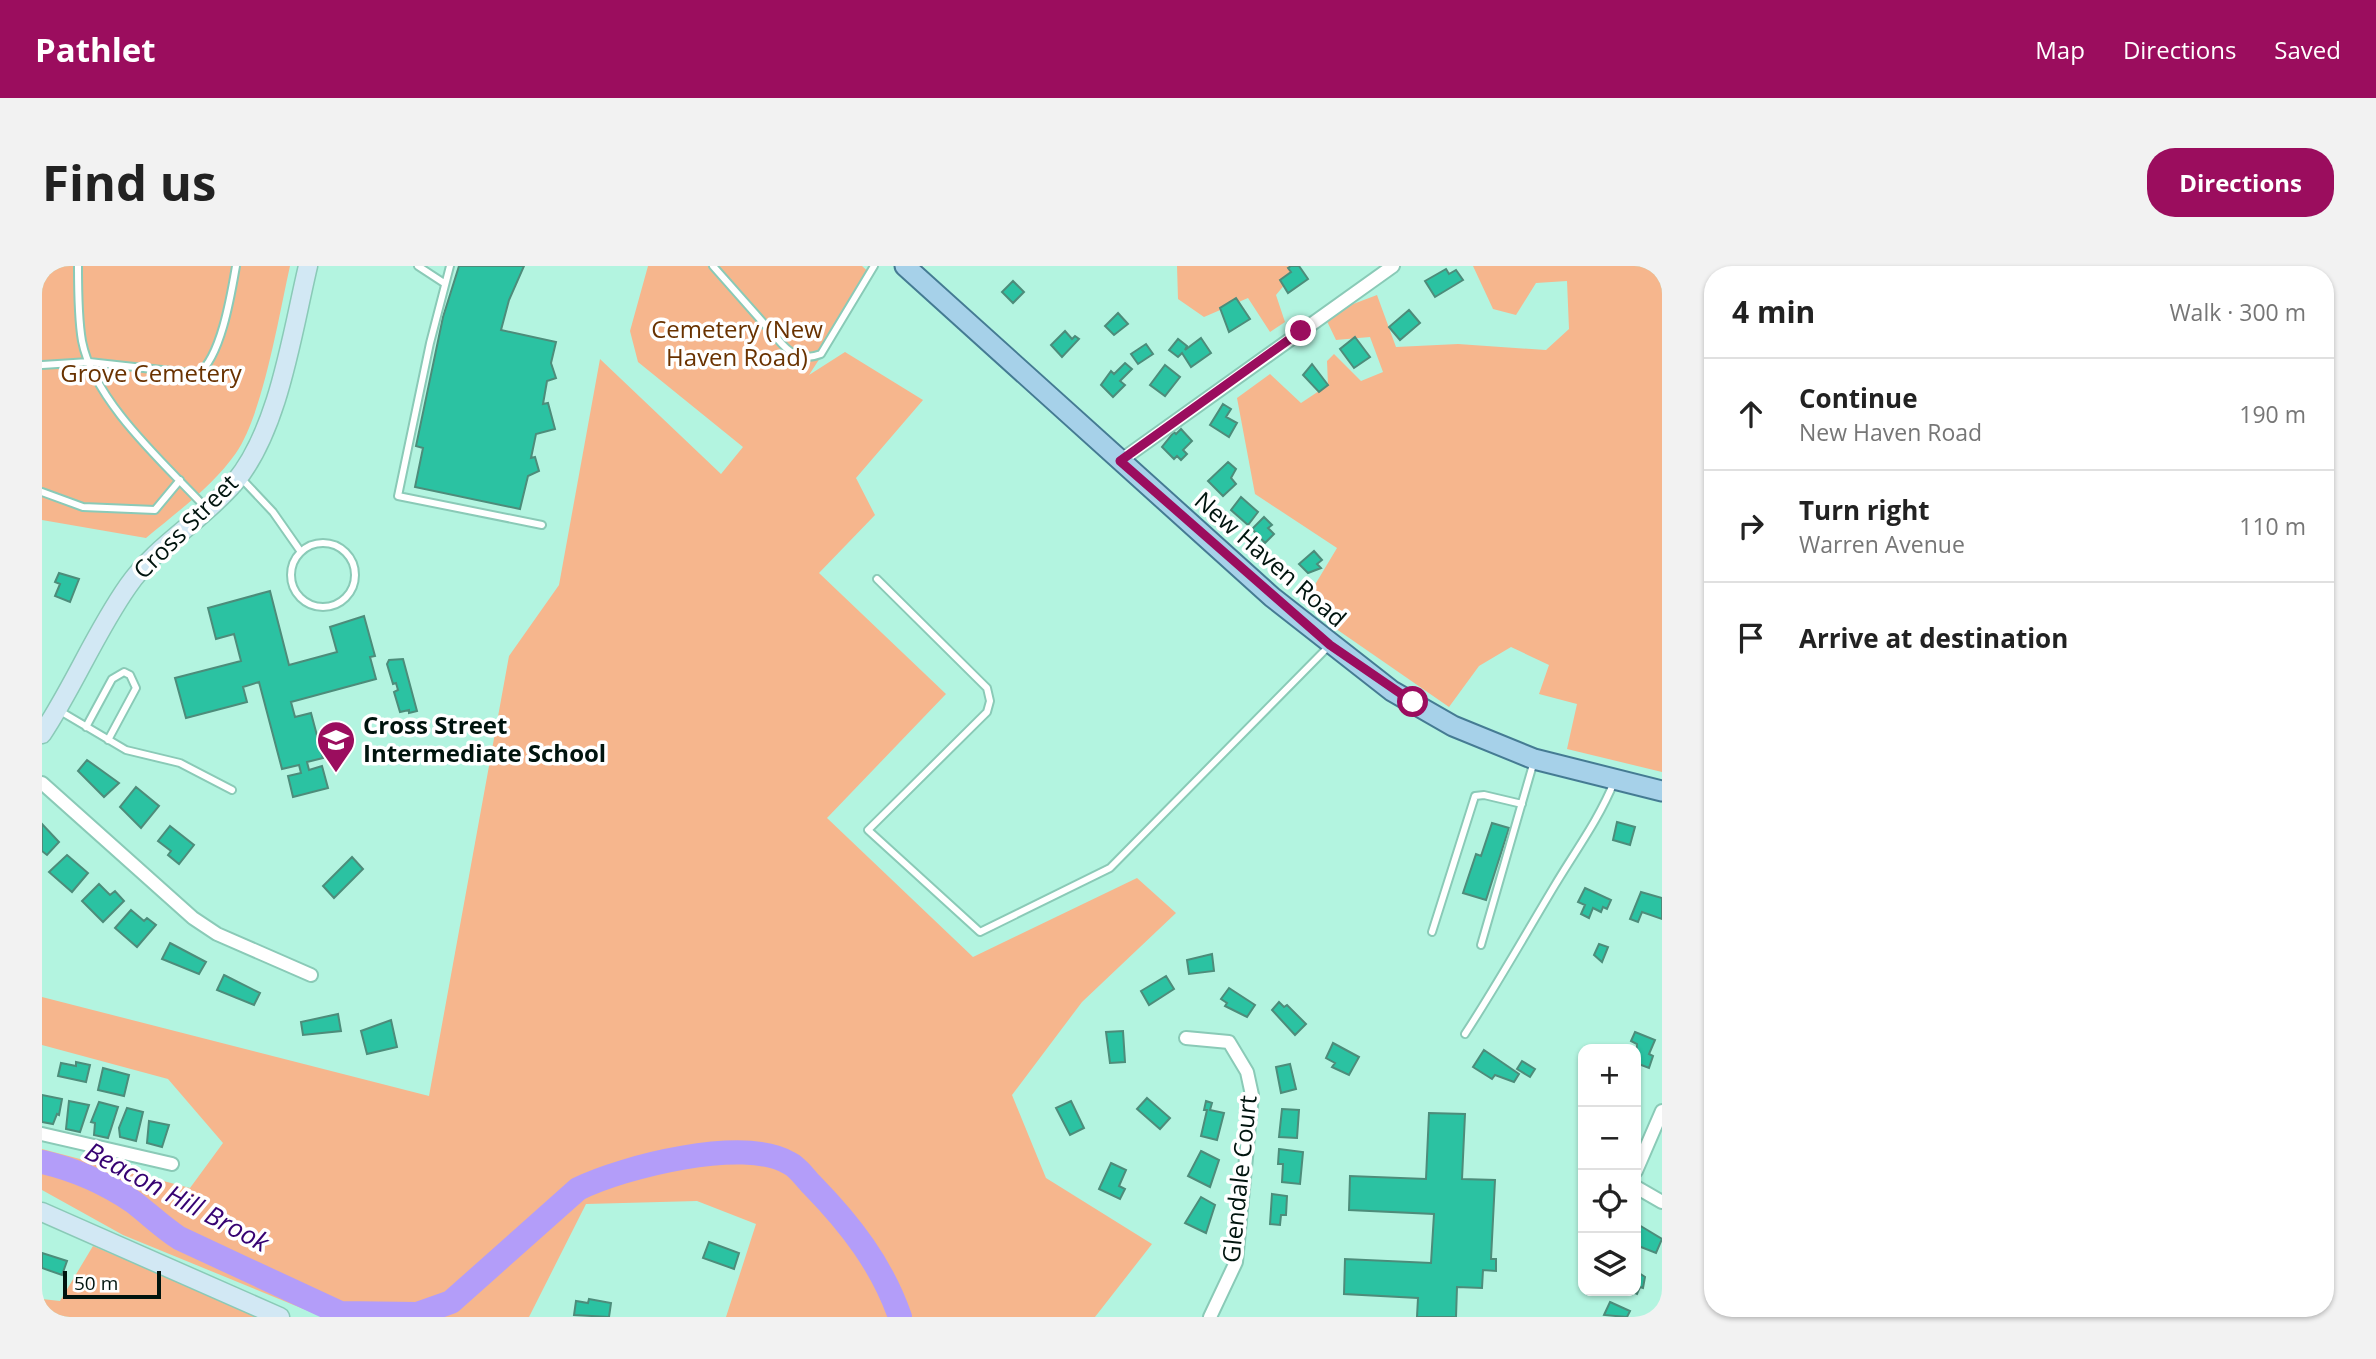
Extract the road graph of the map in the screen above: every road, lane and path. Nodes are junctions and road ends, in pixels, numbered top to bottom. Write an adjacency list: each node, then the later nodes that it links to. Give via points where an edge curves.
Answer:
1 (78, 266): 11 (lane, via 82,342)
2 (236, 266): 11 (lane, via 219,337 206,368 198,374)
3 (308, 266): 14 (street, Cross Street, via 265,427)
4 (418, 266): 10 (lane)
5 (450, 266): 10 (lane)
6 (713, 266): 7 (lane, via 782,344 803,357 821,354)
7 (874, 266)
8 (905, 266): 13 (main road, New Haven Road)
9 (1393, 266): 13 (street)
10 (444, 283): 18 (lane, via 398,496)
11 (89, 362): 12 (lane); 15 (lane, via 121,415)
12 (42, 365)
13 (1120, 461): 21 (main road, New Haven Road)
14 (239, 477): 17 (street, Cross Street); 19 (lane, via 273,512)
15 (180, 480): 16 (lane, via 155,510 83,507); 17 (lane)
16 (42, 492)
17 (207, 510): 22 (street, Cross Street, via 157,551 135,576)
18 (542, 526)
19 (301, 552): 19 (lane, via 320,543 349,556 355,576 348,596 330,607 301,599 291,570)
20 (877, 579): 21 (lane, via 987,688 990,701 987,712 868,830 981,932 1110,868)
21 (1330, 645): 26 (main road, New Haven Road, via 1392,691 1453,726)
22 (58, 710): 23 (lane); 24 (street, Cross Street)
23 (86, 727): 25 (lane); 25 (lane, via 112,679 124,672 131,675 136,688)
24 (42, 734)
25 (108, 740): 29 (lane, via 125,750 180,763)
26 (1534, 759): 27 (main road, New Haven Road); 31 (lane)
27 (1615, 780): 30 (main road, New Haven Road); 35 (lane, via 1599,817)
28 (42, 783): 34 (street, via 193,918 217,934)
29 (232, 790)
30 (1662, 791)
31 (1522, 804): 32 (lane, via 1475,796); 33 (lane)
32 (1432, 932)
33 (1480, 944)
34 (311, 975)
35 (1465, 1034)
36 (1186, 1038): 45 (street, Glendale Court, via 1229,1042 1247,1072 1252,1095 1236,1262)
37 (1662, 1111): 40 (street)
38 (42, 1134): 39 (street)
39 (172, 1164)
40 (1636, 1170)
41 (1641, 1190): 42 (street)
42 (1662, 1202)
43 (42, 1212): 44 (street)
44 (280, 1317)
45 (1210, 1317)

